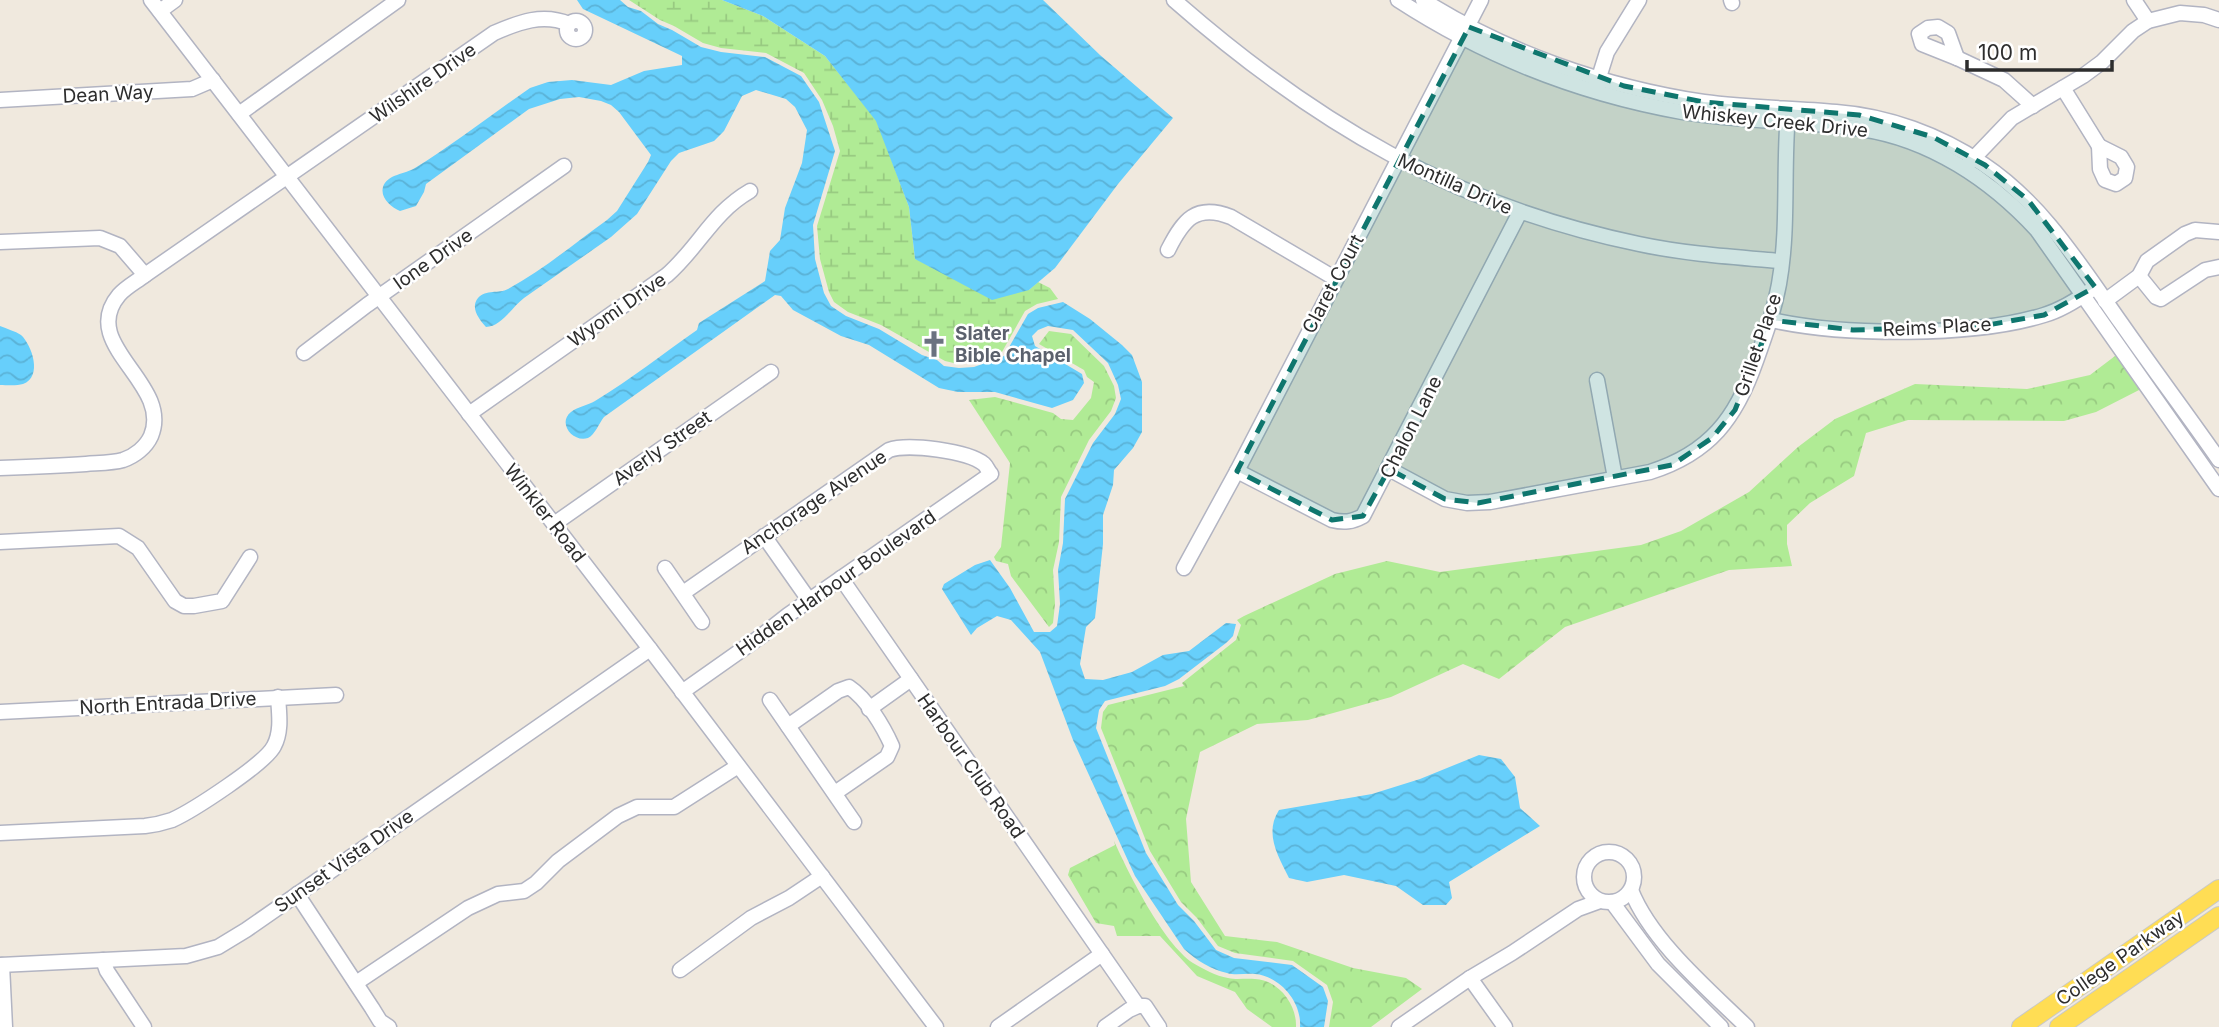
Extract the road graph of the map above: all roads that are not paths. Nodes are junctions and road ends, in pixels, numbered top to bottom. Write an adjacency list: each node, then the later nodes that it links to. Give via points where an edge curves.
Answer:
1 (175, 0): 9 (street)
2 (398, 0): 20 (street)
3 (1174, 0): 23 (street, Montilla Drive, via 1297,99)
4 (1398, 0): 13 (street, Whiskey Creek Drive)
5 (1423, 0): 13 (street, Whiskey Creek Drive)
6 (1482, 0): 13 (street, Claret Court)
7 (1639, 0): 16 (street, via 1612,42)
8 (2134, 0): 11 (street)
9 (156, 5): 15 (street, Winkler Road)
10 (2219, 20): 11 (street, via 2180,13)
11 (2148, 21): 17 (street, via 2102,62)
12 (569, 24): 26 (street, Wilshire Drive, via 534,19 494,33)
13 (1466, 33): 16 (street, Whiskey Creek Drive, via 1532,70); 23 (street, Claret Court)
14 (1957, 58): 19 (street, via 2004,80)
15 (213, 80): 18 (street, Dean Way, via 192,89); 20 (street, Winkler Road)
16 (1597, 85): 21 (street, Whiskey Creek Drive, via 1684,112)
17 (2063, 88): 19 (street); 22 (street)
18 (0, 100)
19 (2033, 106): 24 (street, via 2012,118)
20 (239, 114): 26 (street, Winkler Road)
21 (1788, 116): 24 (street, Whiskey Creek Drive, via 1877,132); 32 (street, Grillet Place)
22 (2099, 146)
23 (1399, 160): 28 (street, Montilla Drive); 36 (street, Claret Court)
24 (1969, 163): 37 (street, Whiskey Creek Drive, via 2007,181 2045,218)
25 (565, 166): 38 (street, Ione Drive)
26 (287, 178): 34 (street, Wilshire Drive); 38 (street, Winkler Road)
27 (750, 191): 44 (street, Wyomi Drive, via 720,212 667,275)
28 (1520, 212): 32 (street, Montilla Drive, via 1641,245); 47 (street, Chalon Lane)
29 (2219, 232): 35 (street, via 2185,233 2147,261)
30 (0, 242): 34 (street, via 100,238 120,246)
31 (1168, 250): 36 (street, via 1186,220 1216,212)
32 (1782, 261): 40 (street, Grillet Place)
33 (2219, 267): 35 (street, via 2205,270 2161,299)
34 (145, 275): 46 (street, Wilshire Drive, via 119,296 109,327 116,347 153,405 154,428 144,447 115,461)
35 (2139, 276): 39 (street)
36 (1336, 279): 48 (street, Claret Court)
37 (2090, 291): 39 (street, Whiskey Creek Drive); 40 (street, Reims Place, via 2044,315 1945,329 1853,330); 51 (street, Whiskey Creek Drive)
38 (379, 297): 41 (street, Ione Drive); 44 (street, Winkler Road)
39 (2105, 301): 45 (street, Whiskey Creek Drive)
40 (1771, 320): 50 (street, Grillet Place, via 1742,399 1720,430 1672,465)
41 (304, 354)
42 (771, 372): 52 (street, Averly Street)
43 (1597, 380): 50 (street)
44 (469, 414): 52 (street, Winkler Road)
45 (2219, 460)
46 (0, 468)
47 (1389, 469): 48 (street, Chalon Lane, via 1363,516 1343,523); 50 (street, Grillet Place, via 1445,499 1466,503)
48 (1237, 471): 57 (street, Claret Court)
49 (990, 474): 53 (street, Anchorage Avenue, via 984,464 967,456 899,446); 58 (street, Hidden Harbour Boulevard)
50 (1615, 478)
51 (2219, 489)
52 (554, 524): 62 (street, Winkler Road)
53 (764, 536): 59 (street, Anchorage Avenue); 60 (street)
54 (0, 542): 55 (street, via 119,536 138,548 175,601 184,606 222,601)
55 (250, 558)
56 (665, 568): 59 (street)
57 (1184, 568)
58 (841, 578): 60 (street, Hidden Harbour Boulevard); 63 (street, Harbour Club Road)
59 (683, 593): 61 (street)
60 (809, 600): 64 (street, Hidden Harbour Boulevard)
61 (702, 622)
62 (650, 649): 64 (street, Winkler Road); 79 (street, Sunset Vista Drive)
63 (911, 679): 68 (street); 83 (street, Harbour Club Road)
64 (682, 692): 71 (street, Winkler Road)
65 (336, 695): 66 (street, North Entrada Drive)
66 (278, 697): 69 (street, North Entrada Drive); 74 (street, via 280,727 273,748 248,771 180,816 145,826)
67 (770, 700): 70 (street)
68 (869, 709): 70 (street, via 849,687); 72 (street, via 892,746 887,757)
69 (0, 712)
70 (788, 726): 72 (street)
71 (738, 766): 75 (street, Winkler Road); 88 (street, via 674,807 637,807 618,816 524,891 498,894 468,908)
72 (835, 793): 73 (street)
73 (854, 822)
74 (0, 832)
75 (822, 876): 86 (street, via 741,924); 93 (street, Winkler Road)
76 (2219, 889): 101 (main road, College Parkway)
77 (1587, 890): 78 (street, via 1588,864 1610,852 1625,858 1632,868); 80 (street); 81 (street)
78 (1631, 890): 80 (street, via 1620,900); 100 (street, via 1677,958)
79 (297, 894): 84 (street, Sunset Vista Drive, via 207,952); 88 (street)
80 (1606, 902): 81 (street); 99 (street, via 1658,964)
81 (1578, 909): 87 (street)
82 (2219, 916): 102 (main road, College Parkway)
83 (1102, 954): 89 (street, Harbour Club Road); 94 (street)
84 (103, 960): 85 (street, Sunset Vista Drive); 91 (street)
85 (1, 965): 90 (street)
86 (680, 970)
87 (1470, 978): 97 (street); 98 (street)
88 (356, 982): 92 (street, via 380,1021)
89 (1138, 1006): 95 (street); 96 (street, Harbour Club Road, via 1144,1006)
90 (5, 1027)
91 (144, 1027)
92 (389, 1027)
93 (936, 1027)
94 (998, 1027)
95 (1105, 1027)
96 (1159, 1027)
97 (1399, 1027)
98 (1504, 1027)
99 (1721, 1027)
100 (1747, 1027)
101 (2021, 1027)
102 (2059, 1027)

